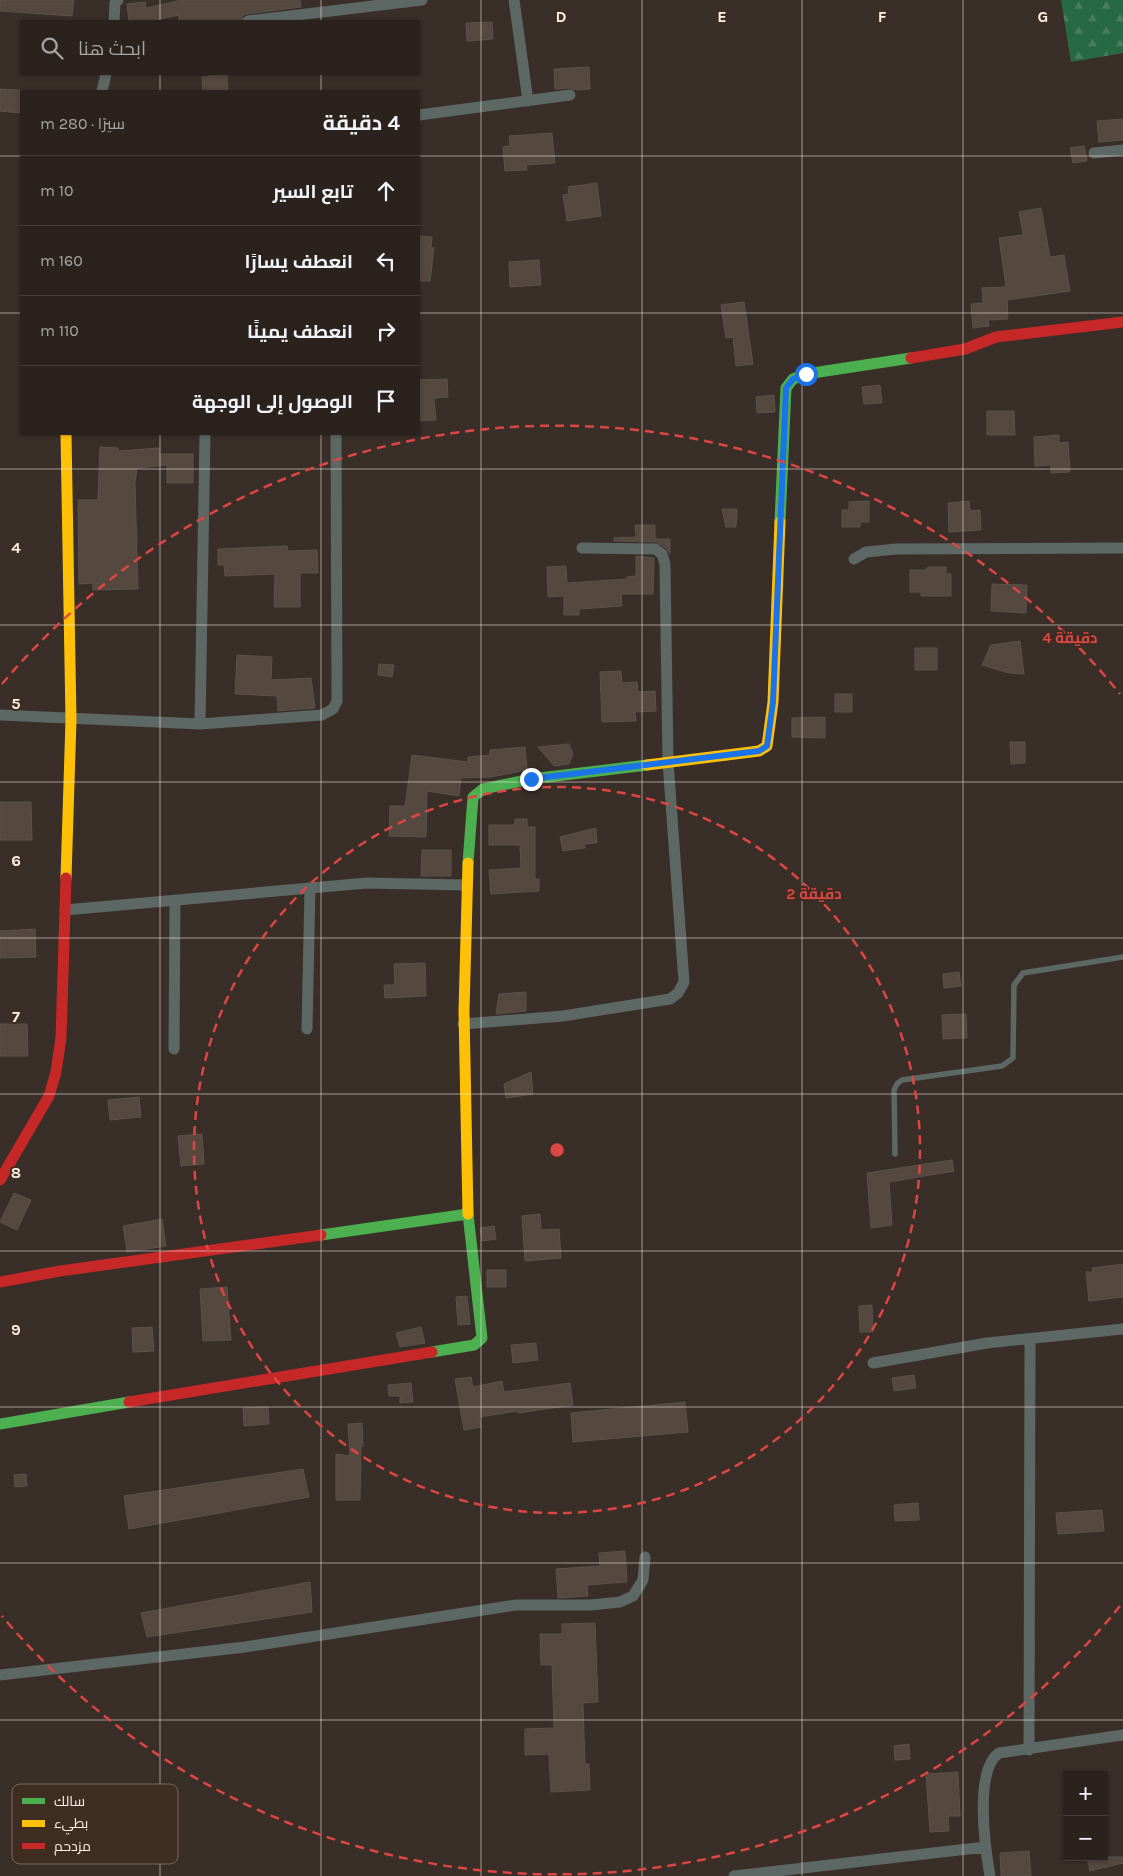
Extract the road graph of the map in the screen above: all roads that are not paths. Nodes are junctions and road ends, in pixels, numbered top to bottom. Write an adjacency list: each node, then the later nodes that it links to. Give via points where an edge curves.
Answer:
1 (118, 0): 4 (street)
2 (422, 0): 5 (street)
3 (514, 0): 9 (street)
4 (114, 20)
5 (256, 20)
6 (106, 75): 7 (street)
7 (102, 90)
8 (570, 95): 9 (street)
9 (528, 101): 10 (street)
10 (420, 115)
11 (1123, 150): 12 (street)
12 (1094, 153)
13 (1123, 322): 23 (street, via 996,337 965,350 806,374 793,379 786,388 773,702 767,746 759,751)
14 (66, 435): 21 (street)
15 (205, 435): 22 (street)
16 (336, 435): 22 (street, via 336,701 332,709 322,715)
17 (582, 548): 23 (street, via 655,549 662,554 665,564)
18 (1123, 548): 19 (street, via 896,549 866,552)
19 (854, 559)
20 (0, 715): 21 (street)
21 (71, 720): 22 (street); 27 (street)
22 (200, 724)
23 (668, 762): 24 (street, via 531,779 483,789 470,806); 29 (street, via 684,982 678,993 670,999 563,1016)
24 (465, 885): 25 (street, via 367,884); 29 (street)
25 (310, 888): 26 (street); 30 (street)
26 (175, 900): 27 (street); 31 (street)
27 (65, 910): 33 (street, via 61,1038 56,1072 49,1096)
28 (1123, 957): 32 (lane, via 1023,973 1014,985 1013,1058 1002,1066 902,1080 897,1084 894,1090)
29 (462, 1024): 34 (street)
30 (307, 1029)
31 (174, 1049)
32 (895, 1154)
33 (0, 1180)
34 (468, 1214): 35 (street); 39 (street, via 482,1338 474,1344)
35 (0, 1282)
36 (1123, 1330): 37 (street)
37 (1030, 1339): 38 (street, via 987,1343); 43 (street)
38 (873, 1363)
39 (0, 1424)
40 (645, 1557): 41 (street, via 643,1580 633,1596 620,1602 516,1605 245,1647)
41 (0, 1675)
42 (1123, 1735): 43 (street)
43 (1029, 1750): 44 (street, via 992,1758 984,1790)
44 (985, 1847): 45 (street); 46 (street)
45 (734, 1876)
46 (990, 1876)

